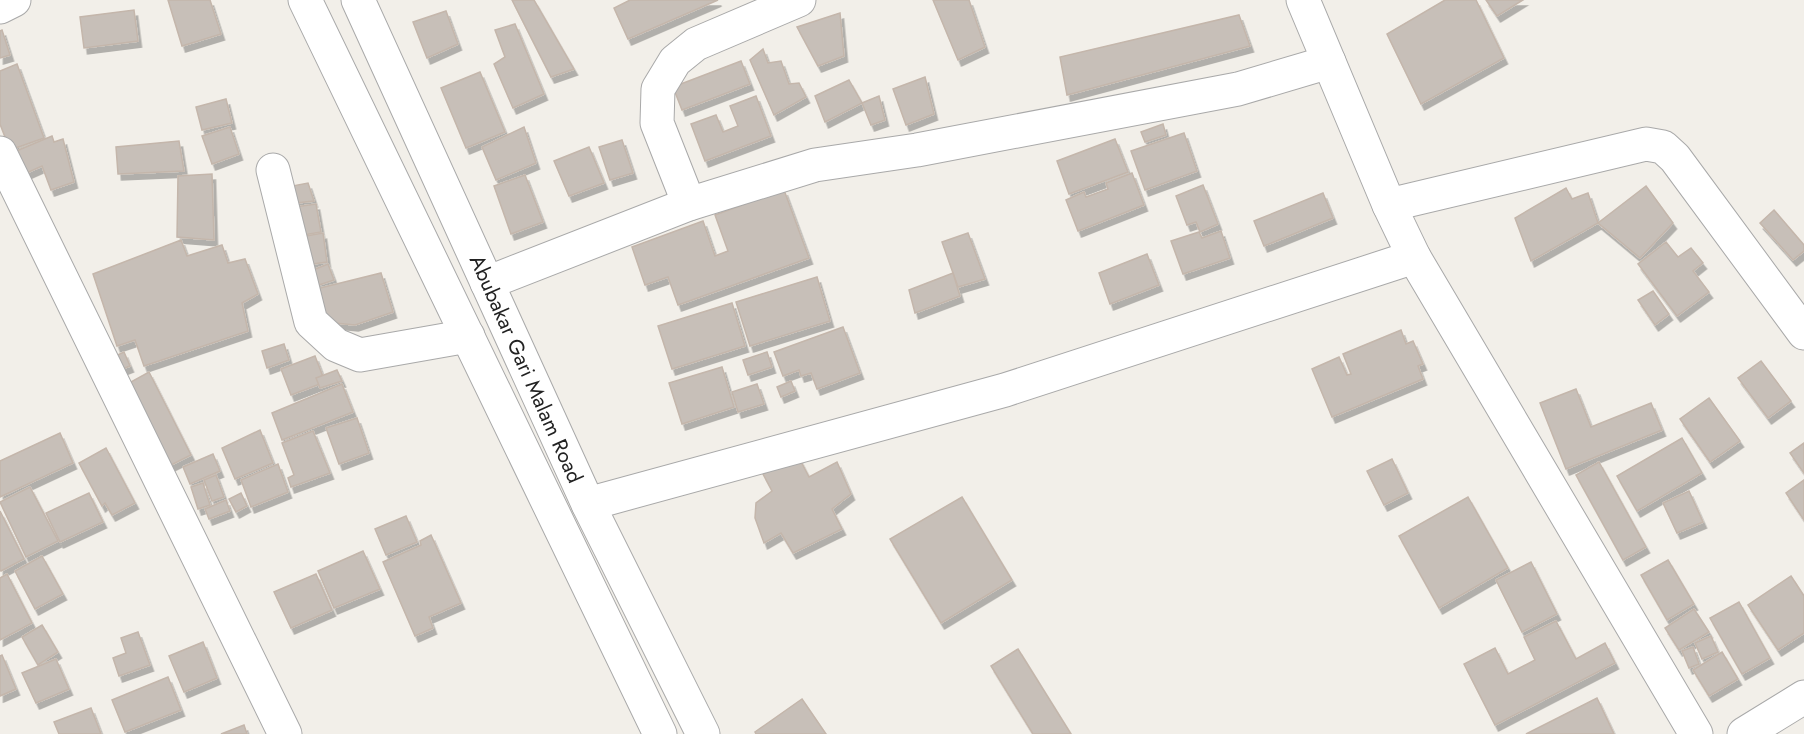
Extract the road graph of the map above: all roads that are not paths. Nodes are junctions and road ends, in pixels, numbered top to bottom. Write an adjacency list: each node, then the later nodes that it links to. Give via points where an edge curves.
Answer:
1 (14, 0): 6 (street)
2 (305, 0): 15 (street)
3 (358, 0): 13 (street, Abubakar Gari Malam Road)
4 (800, 0): 10 (street, via 696,44 675,61 658,89 657,123)
5 (1303, 0): 7 (street)
6 (0, 7)
7 (1329, 62): 10 (street, via 1238,89 917,150 814,165); 11 (street)
8 (0, 153): 18 (street)
9 (273, 170): 15 (street, via 312,322 336,345 360,355)
10 (689, 204): 13 (street)
11 (1389, 205): 12 (street); 14 (street, via 1646,144 1663,147)
12 (1414, 257): 16 (street, via 1005,390); 21 (street)
13 (488, 282): 16 (street, Abubakar Gari Malam Road)
14 (1804, 333)
15 (468, 336): 19 (street)
16 (588, 504): 20 (street, Abubakar Gari Malam Road)
17 (1804, 697): 22 (street)
18 (285, 734)
19 (660, 734)
20 (703, 734)
21 (1696, 734)
22 (1744, 734)

